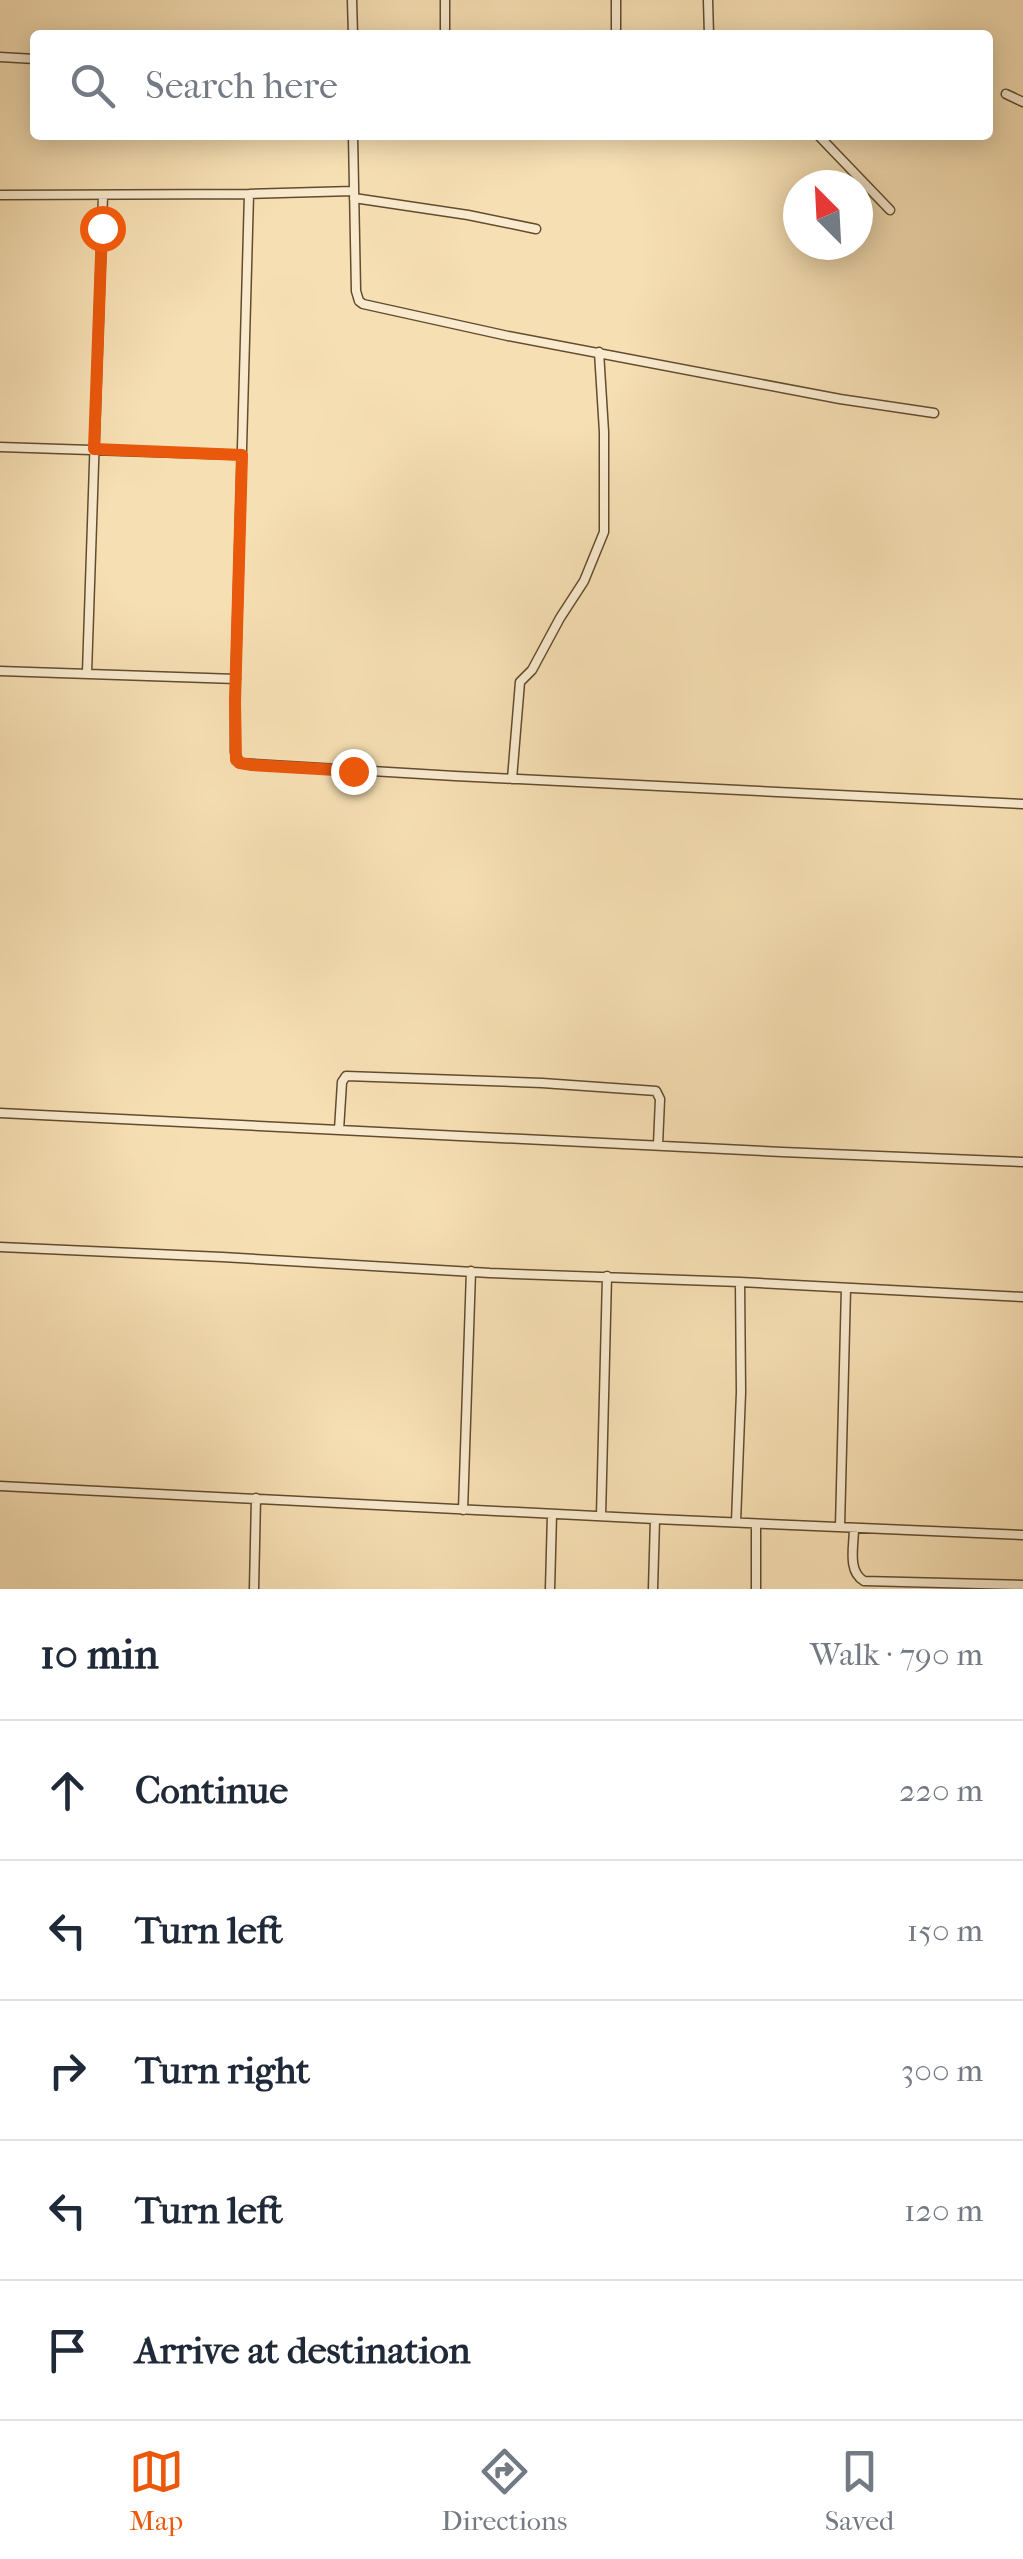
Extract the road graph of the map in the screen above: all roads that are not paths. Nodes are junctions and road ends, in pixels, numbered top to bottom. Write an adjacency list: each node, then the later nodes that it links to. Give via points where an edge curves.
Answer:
1 (352, 0): 5 (street)
2 (445, 0): 6 (street)
3 (616, 0): 7 (street)
4 (708, 0): 8 (street)
5 (353, 30)
6 (445, 30)
7 (616, 30)
8 (708, 30)
9 (0, 58): 10 (street)
10 (30, 59)
11 (1006, 94): 12 (street)
12 (1023, 102)
13 (353, 140): 16 (street)
14 (823, 140): 19 (street)
15 (249, 194): 16 (street); 18 (street); 25 (street)
16 (354, 194): 20 (street); 21 (street, via 356,291 363,304)
17 (0, 195): 18 (street)
18 (103, 195): 24 (street)
19 (890, 210)
20 (536, 229)
21 (599, 352): 22 (street); 29 (street, via 604,532 584,581 520,682)
22 (934, 413)
23 (0, 447): 24 (street)
24 (94, 449): 25 (street); 27 (street)
25 (242, 455): 28 (street)
26 (0, 671): 27 (street)
27 (87, 673): 28 (street)
28 (236, 679): 29 (street, via 240,763)
29 (512, 779): 30 (street)
30 (1023, 804)
31 (0, 1113): 32 (street)
32 (339, 1130): 33 (street); 33 (street, via 346,1076 542,1082 656,1091)
33 (658, 1145): 34 (street)
34 (1023, 1162)
35 (0, 1248): 36 (street)
36 (471, 1271): 37 (street); 43 (street)
37 (607, 1276): 38 (street); 45 (street)
38 (740, 1282): 39 (street); 47 (street)
39 (846, 1288): 40 (street); 49 (street)
40 (1023, 1297)
41 (0, 1486): 42 (street)
42 (256, 1498): 43 (street); 53 (street)
43 (463, 1510): 44 (street)
44 (552, 1514): 45 (street); 54 (street)
45 (600, 1516): 46 (street)
46 (655, 1519): 47 (street); 55 (street)
47 (736, 1522): 48 (street)
48 (756, 1524): 49 (street); 56 (street)
49 (840, 1527): 50 (street)
50 (854, 1528): 51 (street); 52 (street, via 853,1570 864,1581)
51 (1023, 1535)
52 (1023, 1585)
53 (254, 1589)
54 (550, 1589)
55 (653, 1589)
56 (756, 1589)

